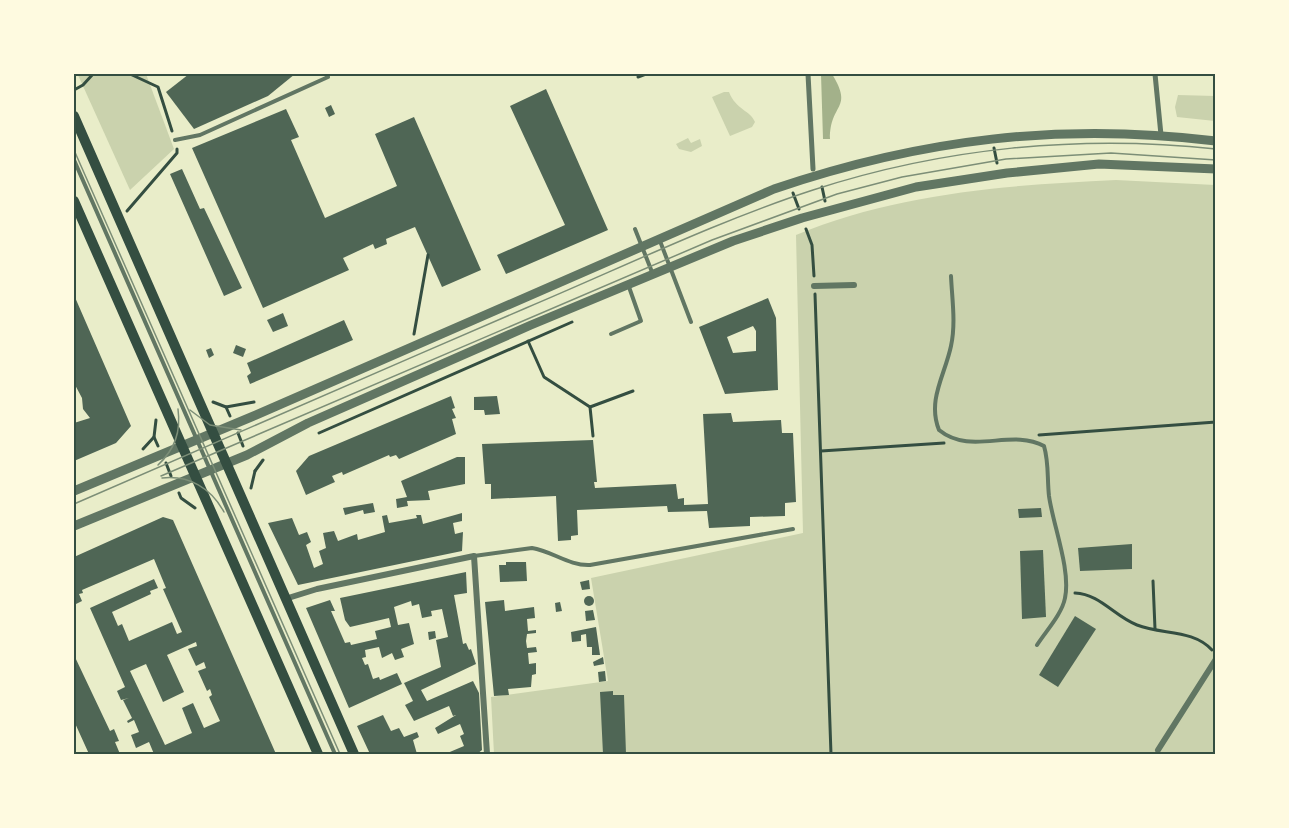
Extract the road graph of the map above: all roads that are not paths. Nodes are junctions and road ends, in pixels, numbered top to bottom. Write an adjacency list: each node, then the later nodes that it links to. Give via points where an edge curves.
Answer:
1 (326, 74): 6 (lane, via 328,77 200,135)
2 (808, 74): 9 (street)
3 (1155, 74): 5 (street)
4 (74, 116): 23 (main road)
5 (1161, 135): 7 (street); 13 (street, via 1023,135 901,153 790,184)
6 (175, 140)
7 (1215, 141)
8 (74, 160): 24 (lane)
9 (813, 169)
10 (1215, 169): 15 (street, via 1099,164 916,187 835,208 804,222 733,242)
11 (74, 201): 25 (main road)
12 (635, 230): 14 (lane)
13 (660, 241): 14 (street); 15 (lane)
14 (643, 248): 16 (lane); 23 (street, via 232,420)
15 (670, 269): 16 (street); 21 (lane)
16 (654, 276): 19 (street)
17 (951, 276): 34 (lane, via 952,345 939,380 934,410 939,430 959,442 1032,439 1044,446 1050,464 1049,496 1066,593 1062,607)
18 (854, 285): 20 (street)
19 (628, 286): 22 (lane, via 641,321); 26 (street, via 328,413)
20 (814, 286)
21 (692, 322)
22 (611, 334)
23 (213, 433): 24 (street); 26 (main road)
24 (196, 440): 25 (street); 27 (lane)
25 (182, 445): 28 (main road); 29 (street)
26 (226, 464): 27 (street); 33 (main road)
27 (210, 470): 28 (street); 38 (lane)
28 (194, 476): 30 (street); 37 (main road)
29 (74, 490)
30 (74, 526)
31 (793, 529): 32 (lane, via 590,566 532,548)
32 (474, 556): 33 (street); 40 (street)
33 (285, 599): 39 (main road)
34 (1037, 645)
35 (1215, 658): 36 (street)
36 (1158, 750)
37 (318, 754)
38 (335, 754)
39 (354, 754)
40 (487, 754)

